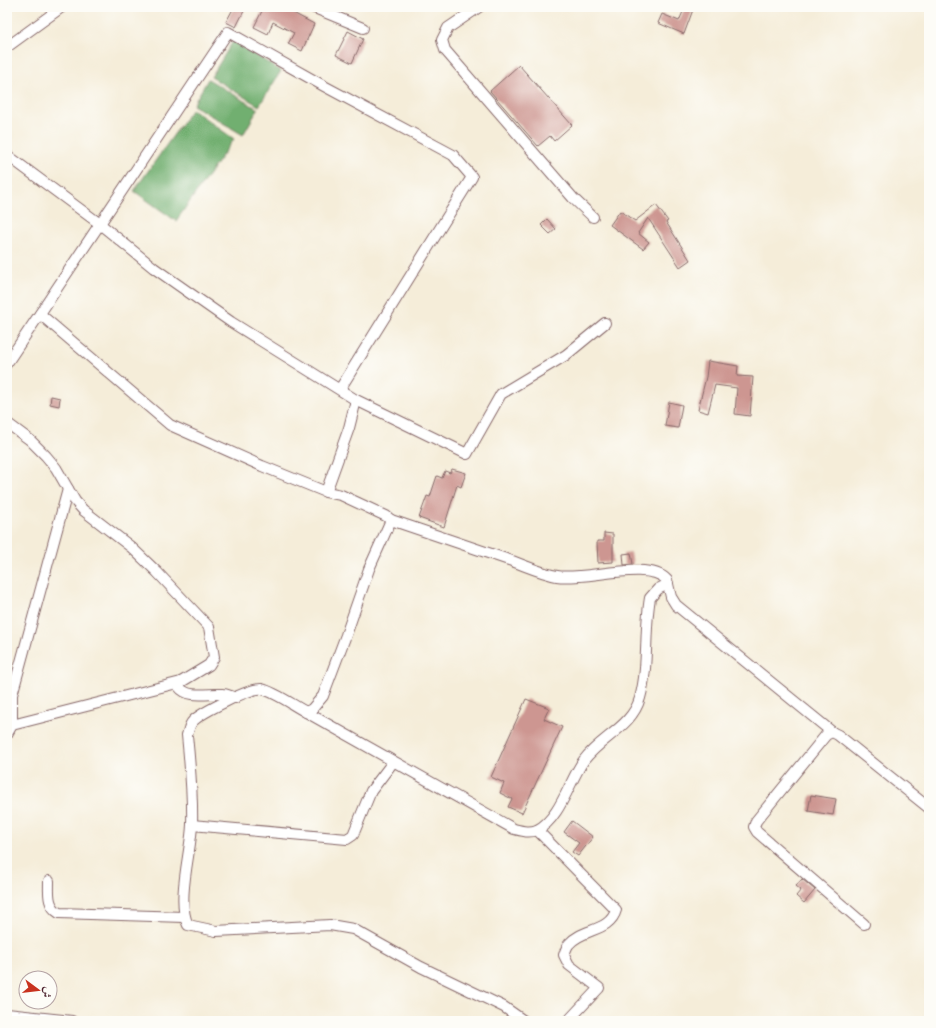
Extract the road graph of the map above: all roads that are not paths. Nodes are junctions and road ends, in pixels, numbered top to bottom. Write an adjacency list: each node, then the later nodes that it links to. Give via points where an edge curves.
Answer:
1 (62, 7): 5 (street)
2 (312, 7): 4 (street)
3 (479, 7): 7 (street, via 448,28 442,40 444,50 573,198)
4 (362, 28)
5 (7, 47)
6 (7, 155): 8 (street)
7 (593, 217)
8 (100, 224): 9 (street); 12 (street, via 154,268 225,318); 12 (street, via 228,32 453,155 472,176)
9 (40, 314): 11 (street); 16 (street, via 170,425)
10 (605, 323): 13 (street, via 566,354 501,394 467,454)
11 (7, 363)
12 (340, 389): 13 (street)
13 (356, 400): 16 (street, via 349,428)
14 (7, 423): 15 (street, via 46,456)
15 (68, 489): 19 (street, via 82,510 131,547 209,626 214,657 200,672); 22 (street, via 12,695)
16 (326, 492): 17 (street, via 341,495)
17 (391, 520): 18 (street, via 557,576 650,571 664,577); 21 (street, via 369,569 322,696 312,710)
18 (668, 584): 23 (street, via 676,605); 27 (street, via 658,589 650,598 644,682 634,714 594,747 573,776 550,820)
19 (181, 682): 20 (street, via 179,687 188,694 225,694); 22 (street)
20 (235, 698): 21 (street, via 261,689); 26 (street, via 193,720 190,726 188,735)
21 (306, 712): 24 (street)
22 (10, 729)
23 (832, 732): 25 (street); 30 (street, via 826,735 756,821 754,827)
24 (393, 762): 26 (street, via 371,791 353,835 347,839); 27 (street, via 514,829 526,832)
25 (929, 808)
26 (192, 825): 29 (street, via 184,889)
27 (538, 830): 34 (street, via 616,910 605,925 569,944 564,955 569,965 599,988)
28 (49, 881): 29 (street, via 50,904 53,910 59,913)
29 (184, 917): 33 (street, via 188,925 216,931 330,925 353,929 421,967 504,1007)
30 (864, 924)
31 (7, 1014): 32 (street)
32 (72, 1021)
33 (524, 1021)
34 (568, 1021)

